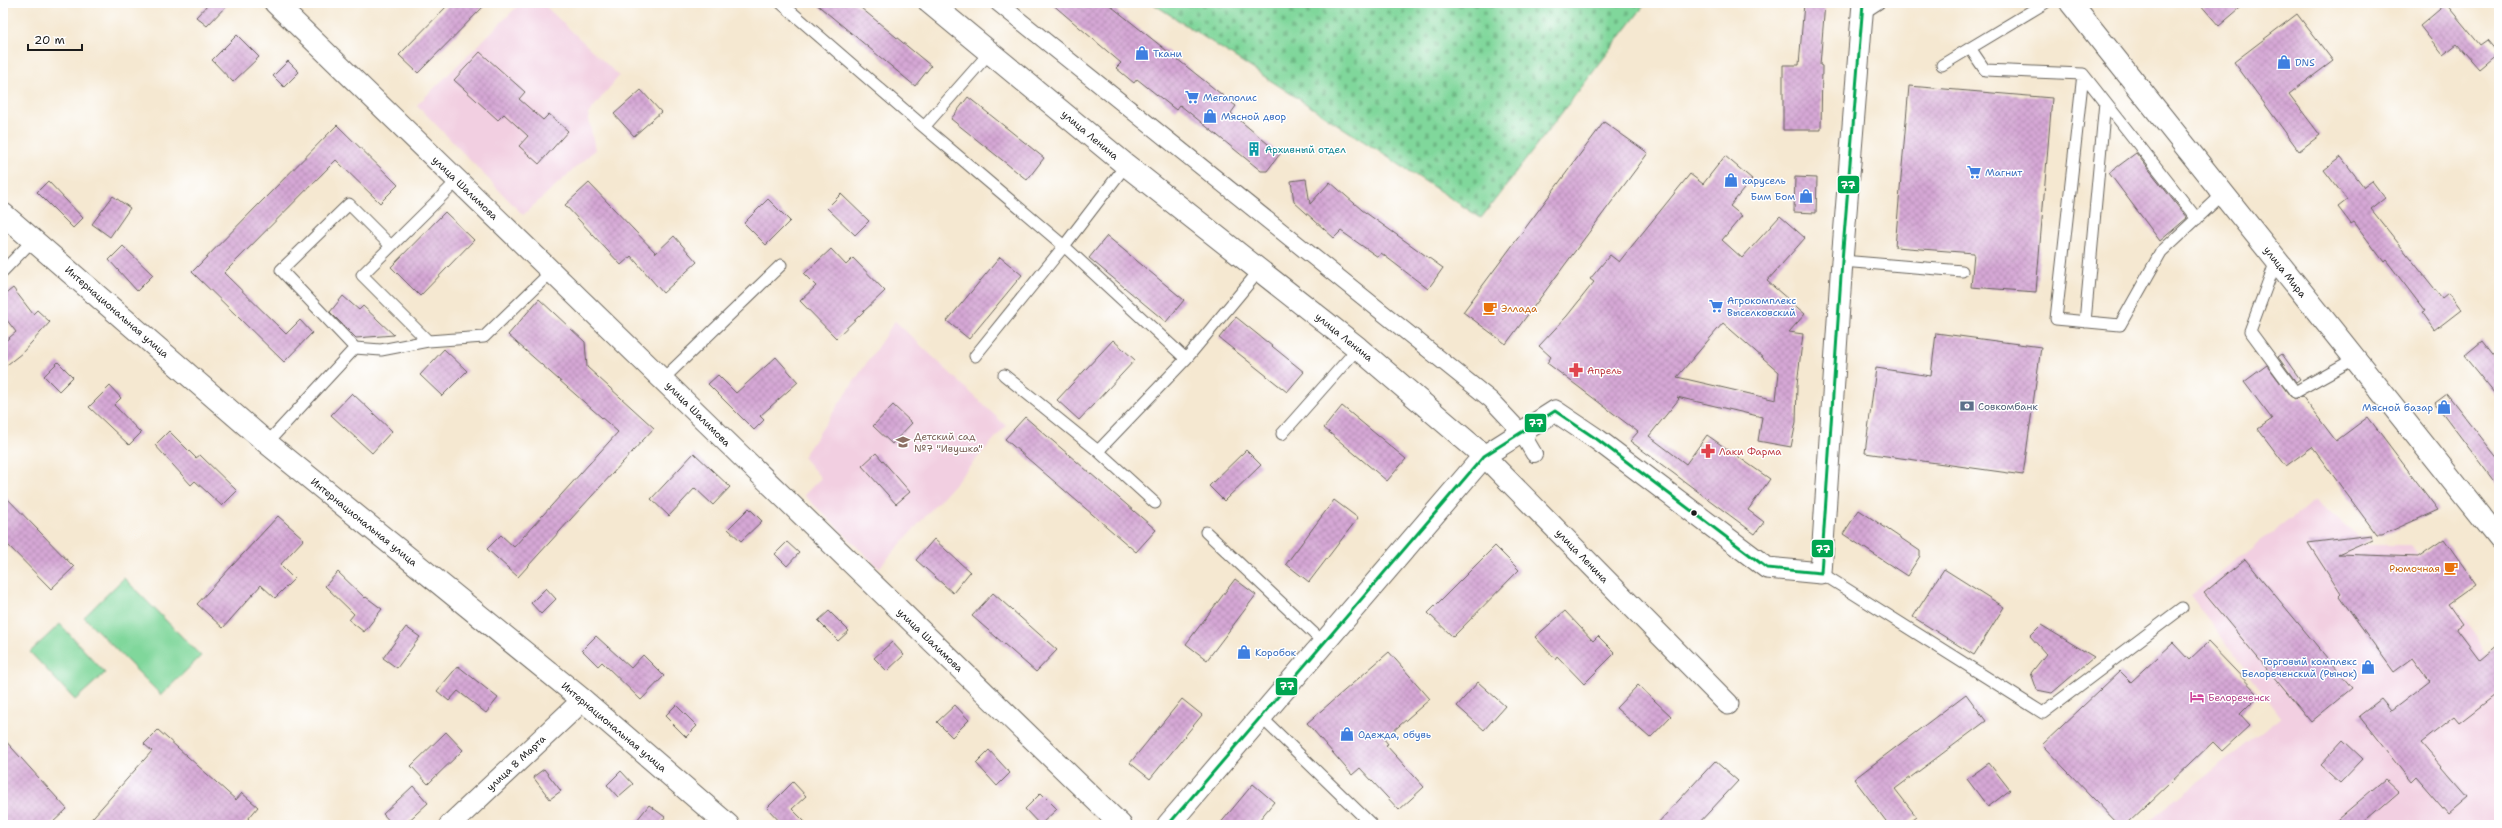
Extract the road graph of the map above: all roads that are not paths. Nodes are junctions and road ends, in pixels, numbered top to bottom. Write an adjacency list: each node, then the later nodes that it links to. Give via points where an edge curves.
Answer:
1 (275, 3): 16 (street, улица Шалимова)
2 (781, 3): 14 (lane)
3 (930, 3): 10 (street, улица Ленина)
4 (998, 3): 39 (street, via 1491,400)
5 (1879, 3): 8 (lane)
6 (2045, 3): 9 (lane)
7 (2072, 3): 17 (street, улица Мира)
8 (1862, 9): 23 (street)
9 (1970, 48): 11 (lane); 12 (lane, via 1985,70)
10 (990, 51): 14 (lane); 15 (street, улица Ленина)
11 (1942, 65)
12 (2083, 74): 13 (lane); 30 (lane, via 2056,319)
13 (2105, 102): 19 (lane); 30 (lane)
14 (924, 127): 22 (lane)
15 (1126, 165): 22 (lane); 27 (street, улица Ленина)
16 (458, 181): 21 (lane); 29 (street, улица Шалимова)
17 (2224, 193): 19 (lane); 24 (street, улица Мира)
18 (3, 214): 20 (street, Интернациональная улица)
19 (2196, 219): 30 (lane, via 2161,252 2120,325)
20 (33, 240): 26 (lane); 41 (street, Интернациональная улица)
21 (391, 246): 31 (lane, via 362,275); 32 (lane, via 349,204 280,270)
22 (1064, 246): 34 (lane); 36 (lane)
23 (1842, 261): 28 (lane); 48 (street)
24 (2276, 261): 35 (street, улица Мира); 35 (lane, via 2250,330 2295,392)
25 (781, 265): 38 (lane)
26 (3, 271)
27 (1259, 271): 33 (street, улица Ленина); 36 (lane)
28 (1962, 271)
29 (551, 272): 31 (lane, via 484,337); 38 (street, улица Шалимова)
30 (2085, 322)
31 (428, 341): 32 (lane, via 382,350)
32 (355, 348): 41 (lane)
33 (1358, 348): 40 (lane); 44 (street, улица Ленина)
34 (975, 356)
35 (2354, 358): 47 (street, улица Мира)
36 (1186, 359): 42 (lane)
37 (1004, 376): 42 (lane)
38 (663, 379): 56 (street, улица Шалимова)
39 (1521, 432): 43 (street); 44 (street); 48 (street, via 1555,410 1767,568)
40 (1282, 434)
41 (267, 443): 51 (street, Интернациональная улица)
42 (1098, 451): 45 (lane)
43 (1534, 454)
44 (1484, 456): 50 (street); 52 (street, улица Ленина)
45 (1155, 502)
46 (1206, 532): 50 (lane)
47 (2499, 539)
48 (1821, 573): 49 (lane, via 2043,713)
49 (2182, 608)
50 (1324, 643): 53 (street)
51 (583, 700): 54 (street, улица 8 Марта); 55 (street, Интернациональная улица)
52 (1728, 704)
53 (1261, 717): 57 (street); 58 (lane)
54 (450, 825)
55 (728, 825)
56 (1121, 825)
57 (1168, 825)
58 (1372, 825)

